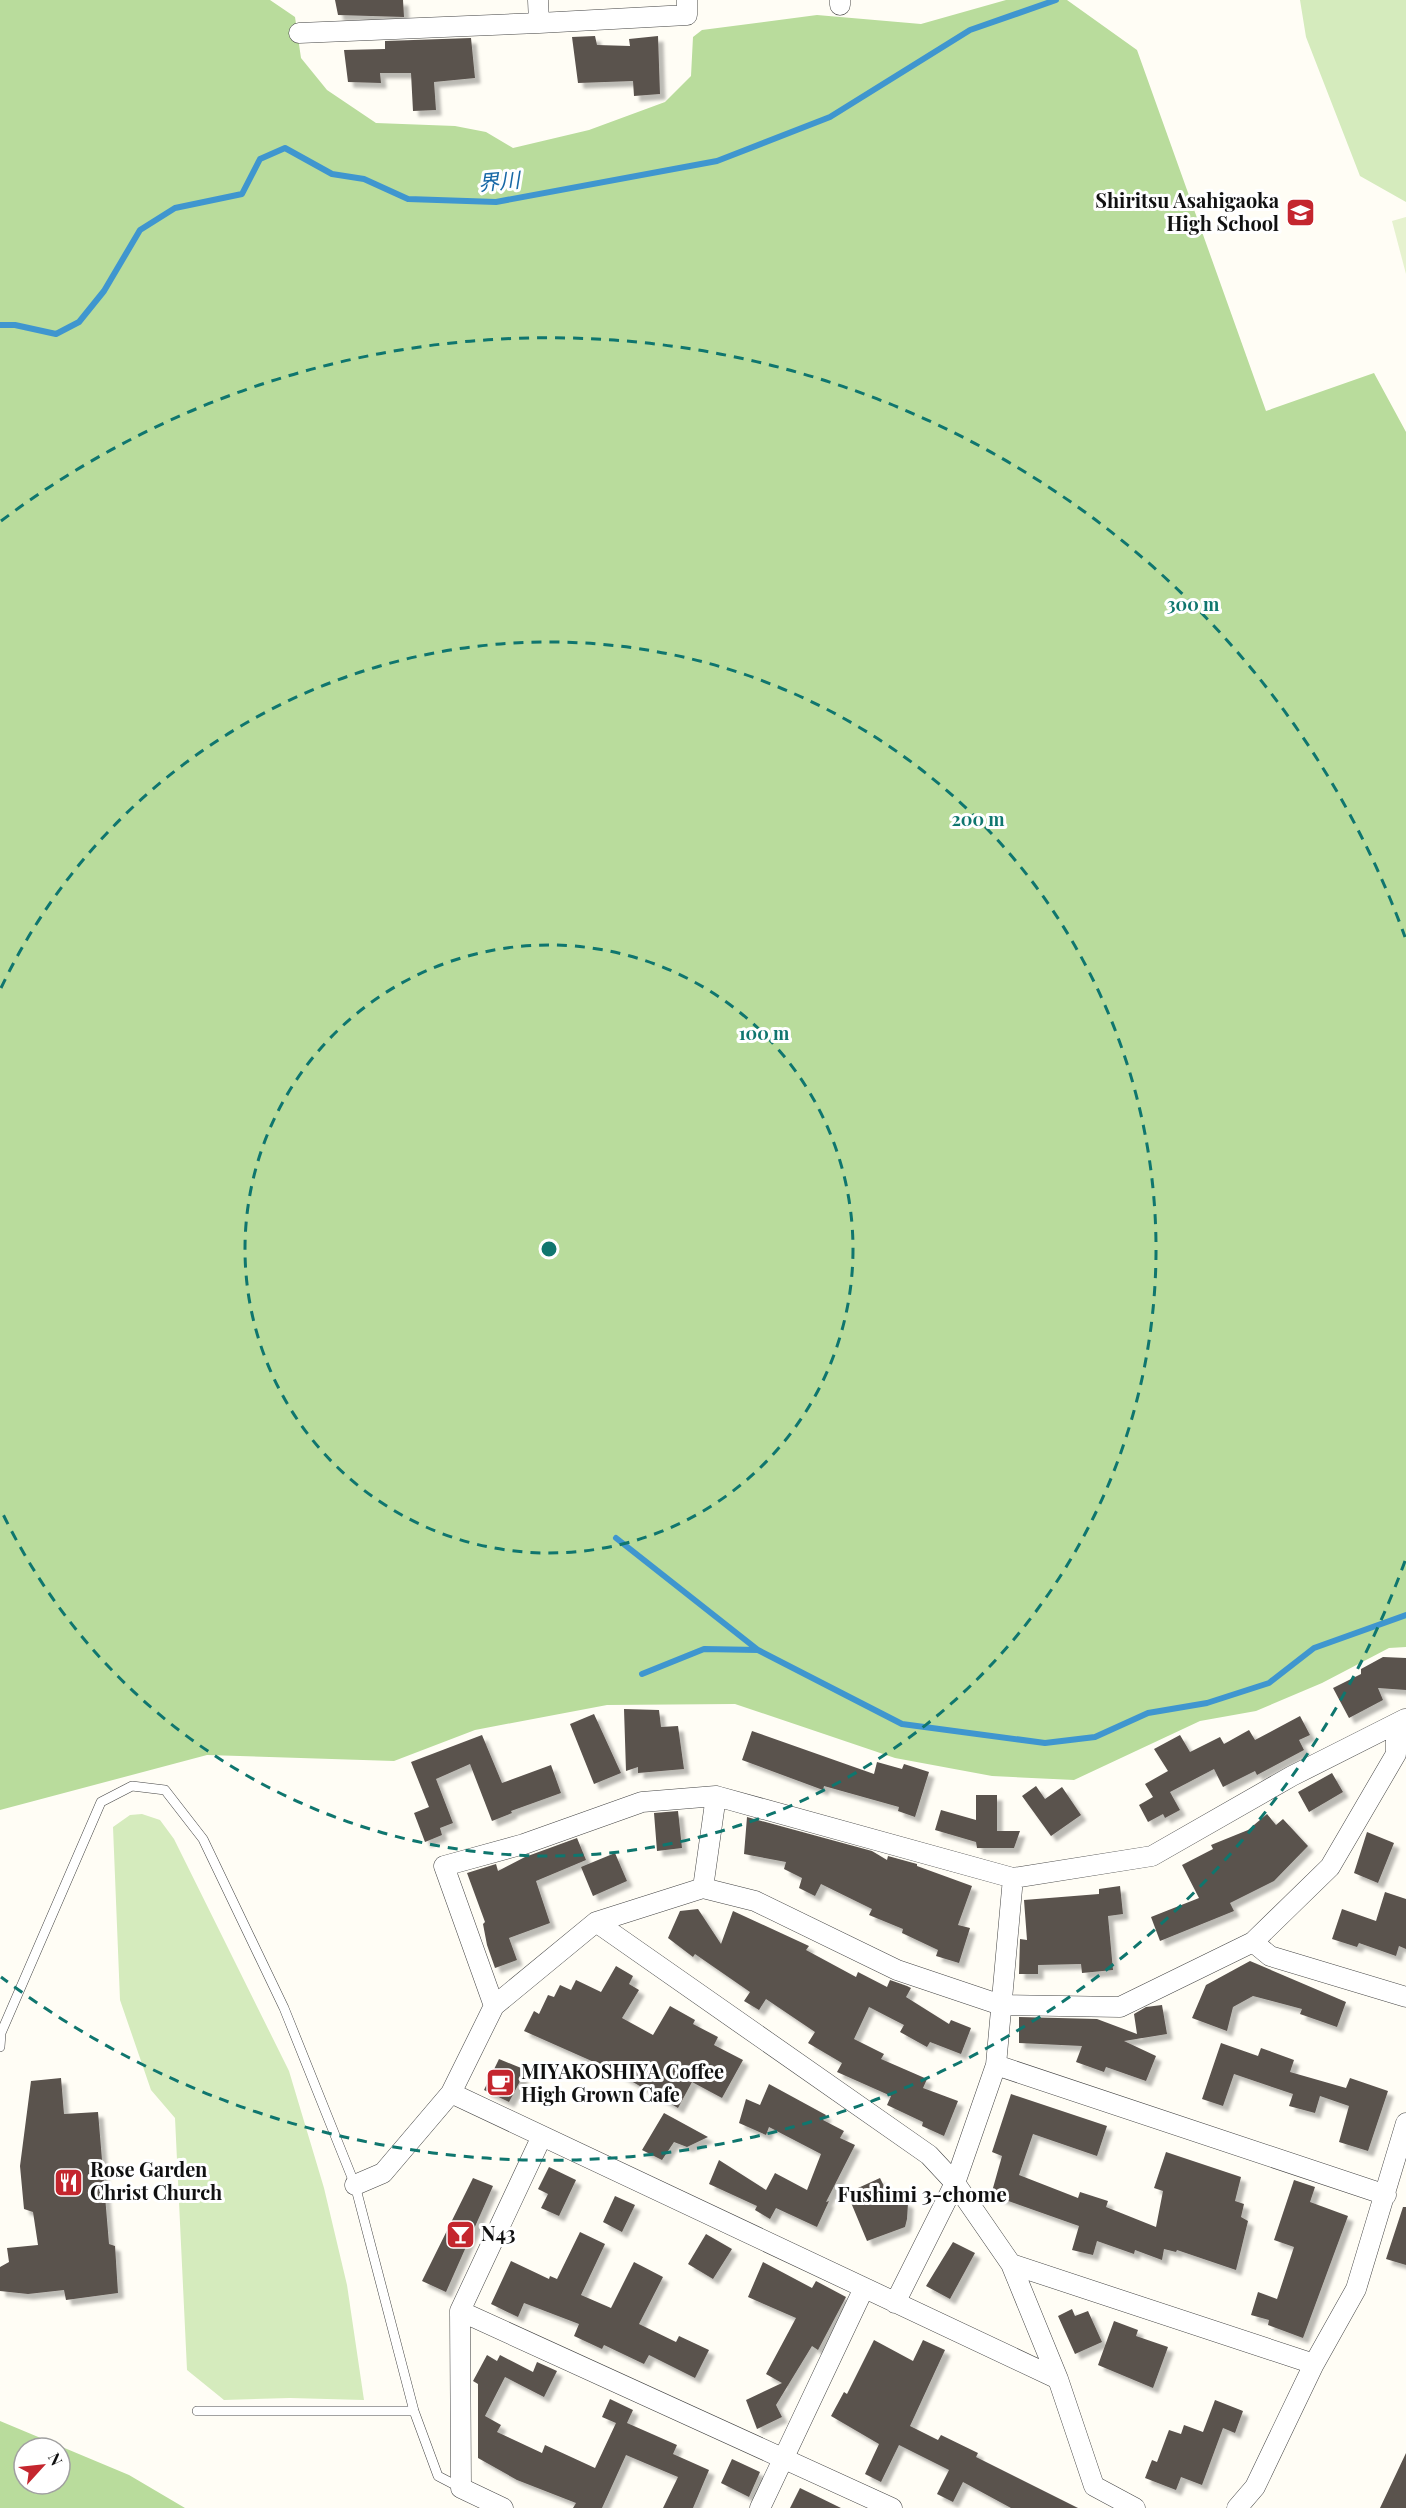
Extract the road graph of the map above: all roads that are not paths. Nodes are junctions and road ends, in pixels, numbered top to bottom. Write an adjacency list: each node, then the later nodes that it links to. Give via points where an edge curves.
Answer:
1 (538, 0): 3 (street)
2 (687, 0): 3 (street, via 687,15)
3 (539, 23): 4 (street)
4 (299, 33)
5 (1401, 1721): 7 (street, via 1292,1776 1152,1856); 10 (street, via 1396,1754 1330,1868)
6 (716, 1796): 7 (street); 8 (street); 13 (street, via 642,1802 524,1844 444,1866)
7 (1013, 1878): 12 (street)
8 (703, 1888): 9 (street); 12 (street, via 755,1901 897,1970)
9 (596, 1922): 13 (street); 19 (street, via 929,2155)
10 (1253, 1942): 11 (street, via 1270,1956); 12 (street, via 1120,2007)
11 (1406, 1997)
12 (1001, 2005): 15 (street)
13 (494, 2006): 16 (street)
14 (0, 2047): 20 (lane, via 1,2033 101,1802 132,1786 165,1790 203,1839 279,1997)
15 (996, 2065): 19 (street); 21 (street)
16 (451, 2093): 18 (street); 20 (street, via 383,2173)
17 (1406, 2123): 21 (street)
18 (542, 2136): 23 (street); 25 (street)
19 (955, 2183): 22 (street); 24 (street)
20 (355, 2185): 29 (lane)
21 (1386, 2195): 26 (street, via 1356,2289)
22 (1011, 2264): 26 (street); 27 (street)
23 (864, 2288): 24 (street); 30 (street)
24 (896, 2303): 27 (street)
25 (460, 2311): 30 (street); 31 (street)
26 (1314, 2364): 36 (street, via 1255,2487)
27 (1058, 2379): 35 (street, via 1094,2486)
28 (197, 2411): 29 (lane)
29 (414, 2411): 31 (lane, via 438,2476)
30 (784, 2458): 33 (street); 34 (street)
31 (461, 2488): 32 (street)
32 (503, 2508)
33 (760, 2508)
34 (892, 2508)
35 (1135, 2508)
36 (1237, 2508)

